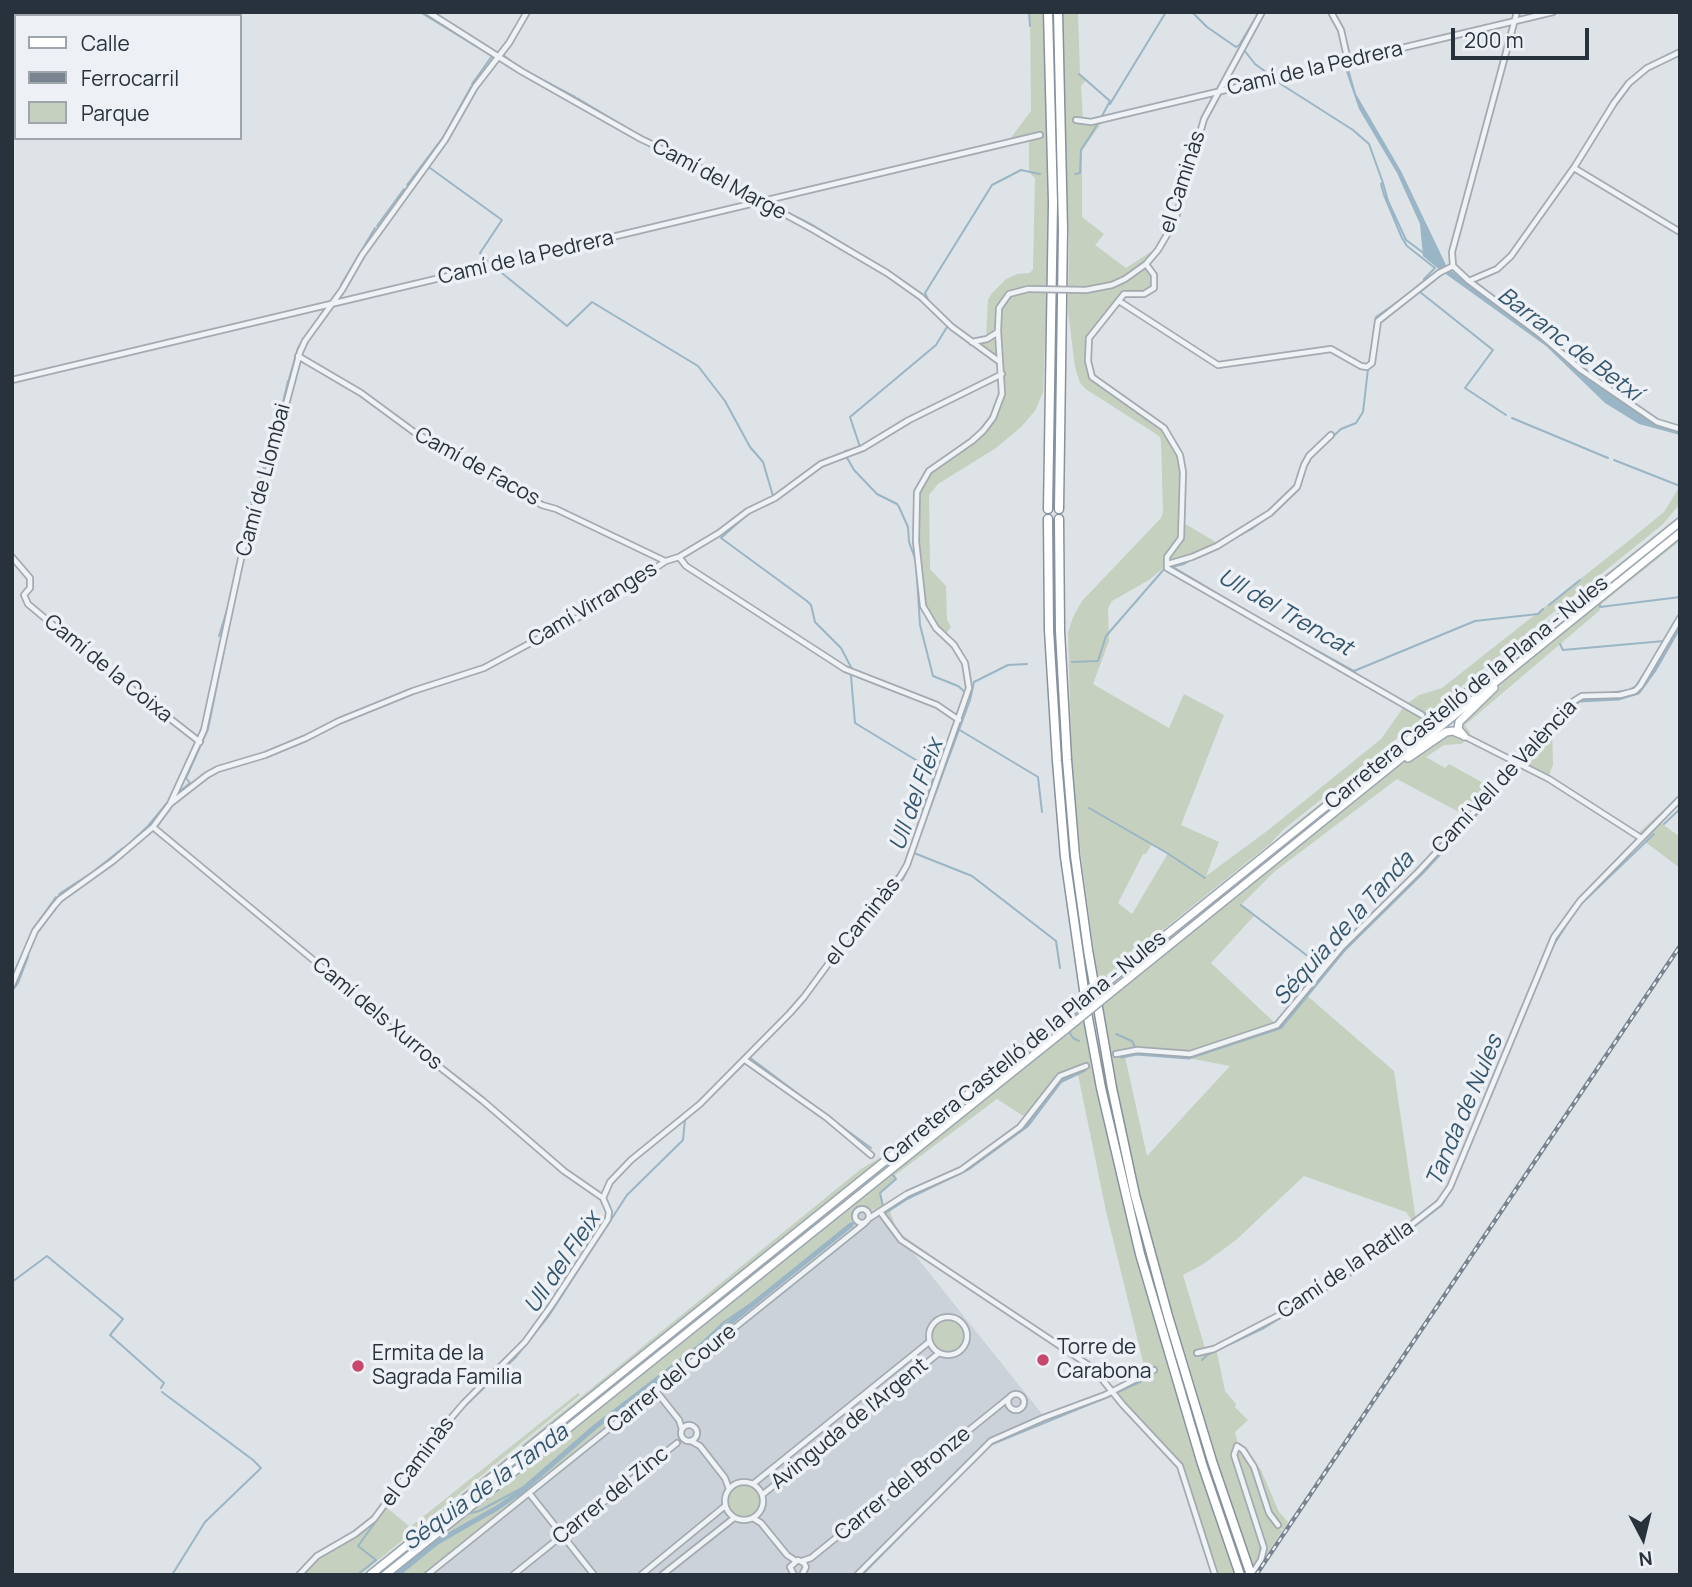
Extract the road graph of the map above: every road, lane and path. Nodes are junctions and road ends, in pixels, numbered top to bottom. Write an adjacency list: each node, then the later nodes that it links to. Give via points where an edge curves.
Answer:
1 (428, 12): 11 (street, Camí del Marge)
2 (527, 12): 11 (street, Camí de Llombai)
3 (1048, 12): 32 (highway, via 1053,191)
4 (1058, 12): 33 (highway, via 1063,217)
5 (1262, 12): 13 (street, el Caminàs)
6 (1331, 12): 12 (street, via 1341,30)
7 (1517, 12): 9 (street)
8 (1553, 12): 9 (street, Camí de la Pedrera)
9 (1514, 22): 12 (street, Camí de la Pedrera); 20 (street, via 1452,252)
10 (1680, 52): 16 (street, via 1629,83)
11 (497, 56): 17 (street, Camí del Marge); 23 (street, Camí de Llombai)
12 (1348, 61): 13 (street, Camí de la Pedrera)
13 (1218, 92): 14 (street, Camí de la Pedrera, via 1091,122); 19 (street, el Caminàs, via 1200,130 1175,221)
14 (1076, 120)
15 (1040, 135): 17 (street, Camí de la Pedrera)
16 (1574, 168): 18 (street); 21 (street, via 1511,256 1497,269)
17 (762, 202): 23 (street, Camí de la Pedrera); 25 (street, Camí del Marge, via 887,274)
18 (1680, 232)
19 (1146, 264): 22 (street, via 1154,275 1154,288 1144,294 1124,294); 24 (street, el Caminàs, bridge, via 1112,285 1086,290 1017,290 999,308)
20 (1453, 266): 21 (street); 22 (street, via 1378,321 1372,363 1367,366 1331,349 1218,365)
21 (1469, 281): 30 (street, via 1600,383 1657,422)
22 (1119, 301): 41 (street, via 1089,338 1089,371 1098,383 1167,431 1180,455 1181,538 1167,557)
23 (333, 304): 26 (street, Camí de Llombai); 29 (street, Camí de la Pedrera)
24 (998, 331): 25 (street); 27 (street, el Caminàs)
25 (972, 342): 27 (street, Camí del Marge)
26 (298, 356): 40 (street, Camí de Facos, via 361,393 414,432 542,505); 47 (street, Camí de Llombai, via 272,458 250,517)
27 (1001, 362): 28 (street, el Caminàs)
28 (1002, 374): 38 (street, Camí Virranges, via 863,448 821,464); 45 (street, el Caminàs, via 1002,394 993,418 972,441 929,471 915,504 923,606 957,649 969,679)
29 (12, 380)
30 (1680, 429)
31 (1331, 435): 41 (street, via 1313,450 1297,487 1270,513 1217,546)
32 (1048, 509)
33 (1059, 509)
34 (1048, 519): 93 (highway, via 1057,761 1065,857 1088,1018 1140,1254)
35 (1059, 519): 105 (highway, via 1067,760 1075,856 1101,1028 1154,1264 1212,1461)
36 (1680, 522): 95 (main road, Carretera Castelló de la Plana - Nules, bridge)
37 (1680, 533): 42 (main road, Carretera Castelló de la Plana - Nules)
38 (679, 557): 40 (street, Camí Virranges); 45 (street, via 686,566 845,669 937,705)
39 (12, 558): 47 (street, Camí de la Coixa, via 30,578 24,596 28,604)
40 (666, 561): 50 (street, Camí Virranges, via 590,611 484,668 413,691 265,755 218,769)
41 (1168, 564): 44 (street, via 1167,568)
42 (1594, 602): 46 (main road, via 1464,716 1458,726); 51 (main road, Carretera Castelló de la Plana - Nules)
43 (1680, 618): 48 (street, Camí Vell de València, via 1635,691 1574,699)
44 (1422, 715)
45 (959, 720): 56 (street, el Caminàs, via 900,877 862,916 804,997)
46 (1464, 736): 48 (street); 51 (main road, via 1449,731 1440,735)
47 (200, 742): 50 (street, Camí de Llombai)
48 (1517, 765): 53 (street, via 1549,779); 55 (street, Camí Vell de València, via 1341,948 1277,1025 1190,1054 1137,1050)
49 (1680, 799): 53 (street, Camí de la Ratlla)
50 (170, 804): 52 (street, Camí de Llombai)
51 (1328, 817): 96 (main road, Carretera Castelló de la Plana - Nules, bridge)
52 (153, 827): 54 (street, Camí de Llombai, via 60,899 35,931); 59 (street, Camí dels Xurros, via 395,1032)
53 (1641, 838): 67 (street, Camí de la Ratlla, via 1580,901 1554,937 1440,1203 1365,1261 1291,1309 1214,1349)
54 (12, 985)
55 (1116, 1054)
56 (745, 1059): 58 (street); 59 (street, el Caminàs, via 700,1104 631,1160 610,1182)
57 (1086, 1066): 61 (street, via 1060,1076 1020,1127 961,1170 907,1194)
58 (871, 1155)
59 (603, 1198): 94 (street, el Caminàs, via 608,1212 600,1233 525,1342 433,1439 374,1519 317,1556)
60 (866, 1211): 61 (street); 62 (street); 63 (street, via 856,1212)
61 (880, 1213): 62 (street, Carrer del Coure); 70 (street, via 901,1240 1093,1368)
62 (866, 1221): 63 (street); 64 (street, Carrer del Coure)
63 (857, 1222): 64 (street, Carrer del Coure)
64 (851, 1236): 69 (street, Carrer del Coure)
65 (929, 1342): 66 (street); 66 (street, via 936,1321 953,1317 963,1324 967,1336 962,1348 951,1355); 79 (street, Avinguda de l'Argent)
66 (939, 1353): 82 (street, Avinguda de l'Argent)
67 (1197, 1353)
68 (1154, 1370): 70 (street)
69 (656, 1391): 74 (street); 81 (street, Carrer del Coure)
70 (1113, 1391): 103 (street, via 991,1441); 104 (street, via 1180,1466)
71 (1010, 1397): 72 (street); 72 (street, via 1020,1395 1024,1403 1019,1409); 73 (street, Carrer del Bronze)
72 (1010, 1407): 73 (street, Carrer del Bronze)
73 (995, 1410): 89 (street, Carrer del Bronze)
74 (686, 1434): 75 (street, Carrer del Zinc); 75 (street, via 695,1427); 76 (street); 87 (street, Carrer del Zinc)
75 (697, 1436): 76 (street)
76 (699, 1446): 77 (street)
77 (725, 1478): 78 (street); 80 (street)
78 (735, 1483): 79 (street); 80 (street)
79 (753, 1484): 82 (street)
80 (729, 1489): 83 (street)
81 (529, 1493): 87 (street); 97 (street, Carrer del Coure)
82 (762, 1495): 84 (street)
83 (725, 1506): 85 (street); 100 (street)
84 (755, 1516): 85 (street); 88 (street)
85 (734, 1518): 101 (street)
86 (1278, 1525): 105 (street, via 1269,1513 1254,1467 1237,1446 1234,1455 1264,1548)
87 (562, 1535): 98 (street, Carrer del Zinc); 99 (street)
88 (787, 1555): 90 (street); 92 (street)
89 (811, 1558): 90 (street, Carrer del Bronze); 91 (street, Carrer del Bronze)
90 (799, 1561): 91 (street); 92 (street)
91 (806, 1567): 102 (street, Carrer del Bronze)
92 (791, 1571)
93 (1239, 1572)
94 (299, 1575)
95 (370, 1575)
96 (385, 1575)
97 (427, 1575)
98 (513, 1575)
99 (594, 1575)
100 (641, 1575)
101 (662, 1575)
102 (802, 1575)
103 (858, 1575)
104 (1215, 1575)
105 (1252, 1575)

